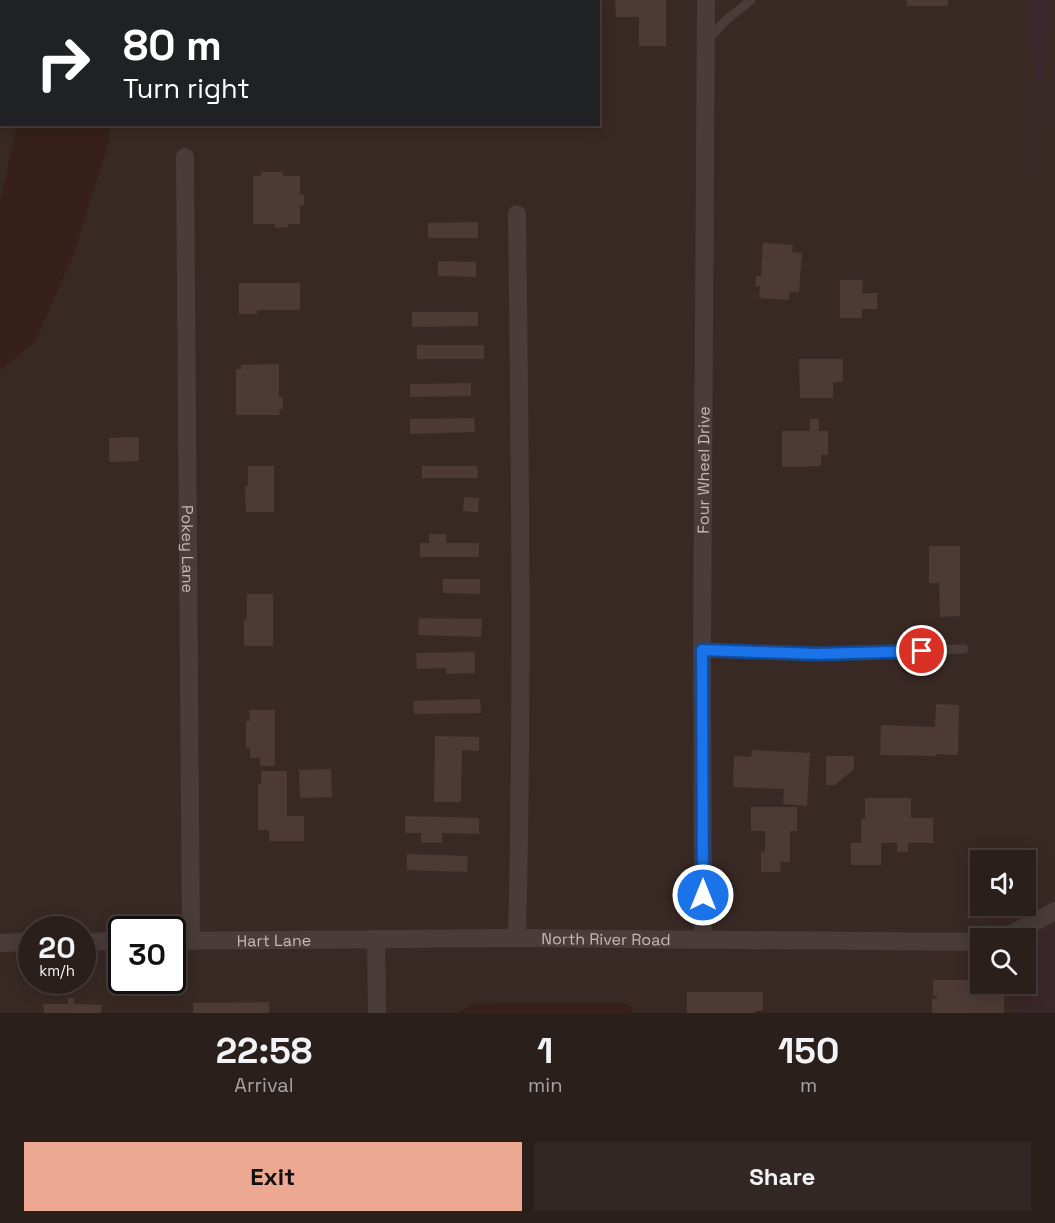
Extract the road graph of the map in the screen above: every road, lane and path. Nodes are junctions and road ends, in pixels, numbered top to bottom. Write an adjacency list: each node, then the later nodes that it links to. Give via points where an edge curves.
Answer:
1 (706, 0): 3 (street, Four Wheel Drive)
2 (751, 0): 3 (lane)
3 (706, 43): 7 (street, Four Wheel Drive)
4 (186, 158): 9 (street, Pokey Lane)
5 (518, 214): 11 (street, via 521,597)
6 (964, 649): 7 (lane, via 818,654)
7 (702, 650): 13 (street, Four Wheel Drive)
8 (1055, 911): 10 (street)
9 (182, 916)
10 (1023, 928)
11 (517, 938): 12 (street, North River Road); 13 (street, North River Road)
12 (376, 939): 14 (street, Hart Lane); 18 (street)
13 (703, 940): 16 (street, North River Road)
14 (186, 941)
15 (18, 942): 17 (street)
16 (970, 942)
17 (0, 943)
18 (377, 1013)

